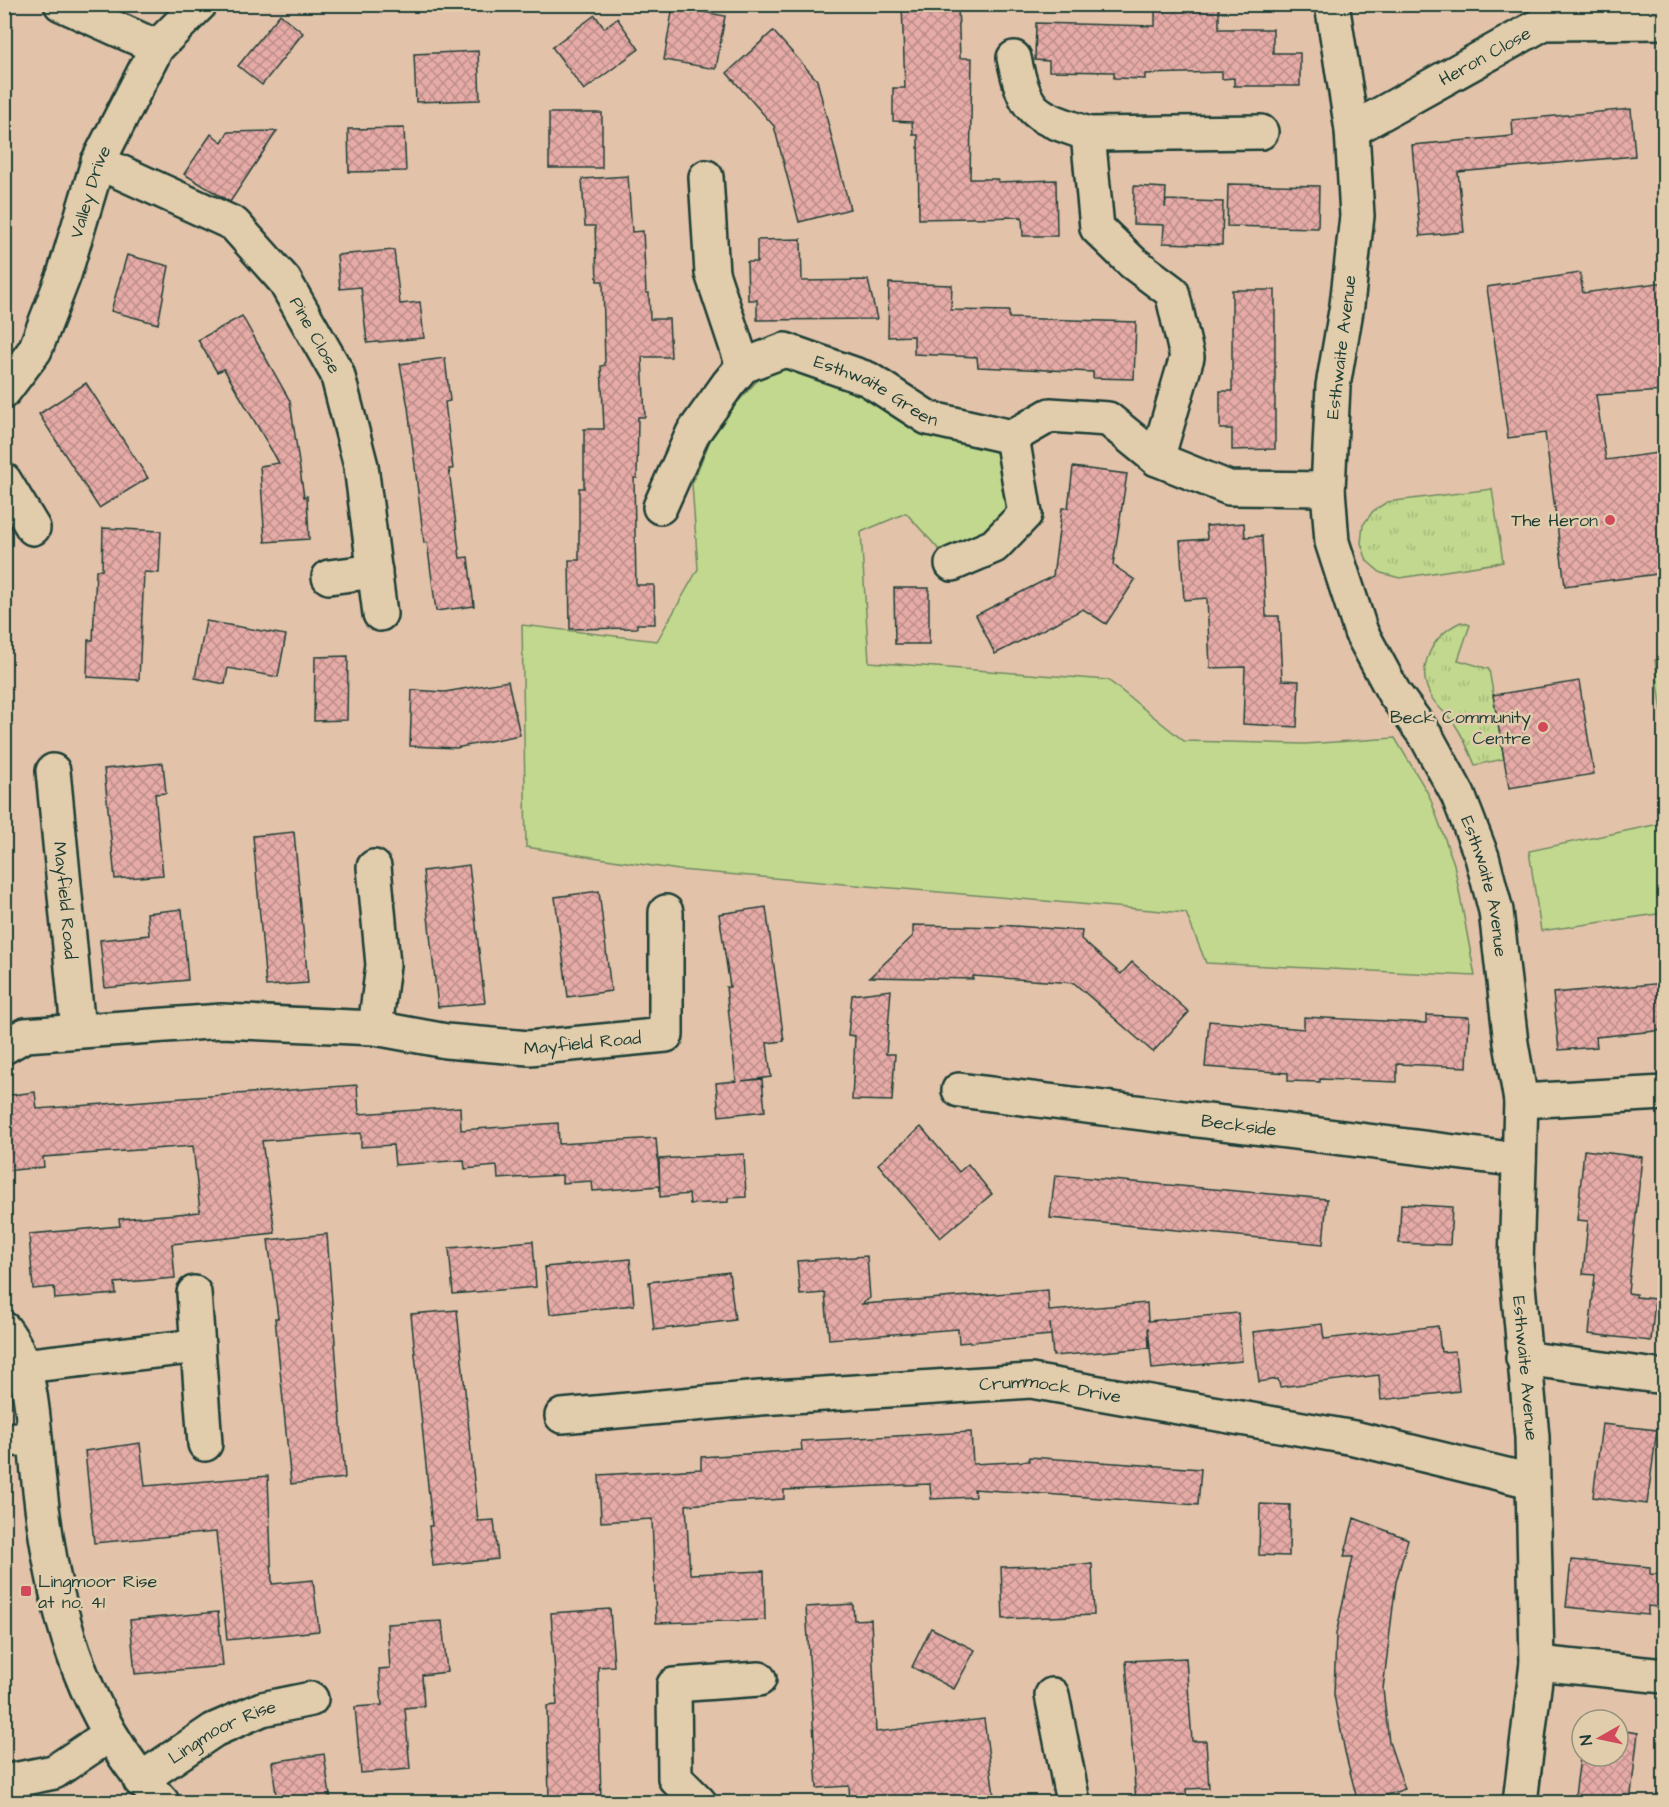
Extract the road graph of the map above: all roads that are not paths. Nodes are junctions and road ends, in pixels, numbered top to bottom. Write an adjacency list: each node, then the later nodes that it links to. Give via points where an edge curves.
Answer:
1 (62, 4): 5 (street)
2 (200, 4): 5 (street, Valley Drive)
3 (1332, 4): 7 (street, Esthwaite Avenue)
4 (1665, 22): 7 (street, Heron Close, via 1544,23)
5 (157, 47): 10 (street, Valley Drive)
6 (1014, 58): 9 (street, via 1022,95 1043,118)
7 (1352, 130): 17 (street, Esthwaite Avenue, via 1357,216 1333,386)
8 (1261, 132): 9 (street)
9 (1088, 134): 15 (street, via 1096,228 1172,292 1187,357)
10 (98, 162): 13 (street, Valley Drive, via 64,275 35,350); 21 (street, Pine Close, via 234,224 284,280 337,373 361,466)
11 (706, 177): 12 (street, via 712,273)
12 (743, 366): 14 (street, Esthwaite Green, via 785,350 868,379 928,418); 18 (street, via 693,433)
13 (4, 391)
14 (1012, 437): 15 (street, via 1050,415 1108,419); 20 (street, via 1025,514 994,546)
15 (1157, 459): 17 (street, via 1229,488)
16 (4, 480): 19 (street)
17 (1328, 489): 32 (street, Esthwaite Avenue, via 1332,542 1361,632 1458,795 1482,857 1496,911)
18 (660, 507)
19 (33, 528)
20 (952, 564)
21 (375, 571): 22 (street); 23 (street, Pine Close)
22 (329, 577)
23 (380, 614)
24 (53, 771): 28 (street, Mayfield Road)
25 (374, 867): 27 (street, via 383,965)
26 (666, 912): 27 (street, Mayfield Road, via 666,1035 529,1048 446,1041)
27 (375, 1028): 28 (street, Mayfield Road, via 222,1021)
28 (78, 1030): 29 (street, Mayfield Road, via 25,1035)
29 (4, 1047)
30 (959, 1090): 33 (street, Beckside)
31 (1665, 1093): 32 (street)
32 (1521, 1101): 33 (street, Esthwaite Avenue)
33 (1519, 1160): 37 (street, Esthwaite Avenue, via 1516,1263)
34 (194, 1293): 36 (street)
35 (4, 1329): 38 (street, Lingmoor Rise)
36 (198, 1346): 38 (street); 42 (street)
37 (1523, 1358): 39 (street); 43 (street, Esthwaite Avenue, via 1532,1437)
38 (23, 1366): 41 (street, Lingmoor Rise)
39 (1665, 1377)
40 (562, 1416): 43 (street, Crummock Drive, via 760,1398 1031,1381 1354,1438)
41 (19, 1439): 49 (street, Lingmoor Rise, via 62,1622 84,1683)
42 (205, 1444)
43 (1531, 1481): 44 (street, Esthwaite Avenue)
44 (1538, 1663): 45 (street); 54 (street, Esthwaite Avenue)
45 (1665, 1676)
46 (759, 1679): 52 (street, via 674,1685 675,1778)
47 (1052, 1695): 53 (street)
48 (311, 1699): 51 (street, Lingmoor Rise, via 262,1709 214,1730)
49 (109, 1735): 50 (street, via 54,1772); 51 (street, Lingmoor Rise)
50 (4, 1782)
51 (151, 1791)
52 (699, 1803)
53 (1073, 1803)
54 (1520, 1803)

